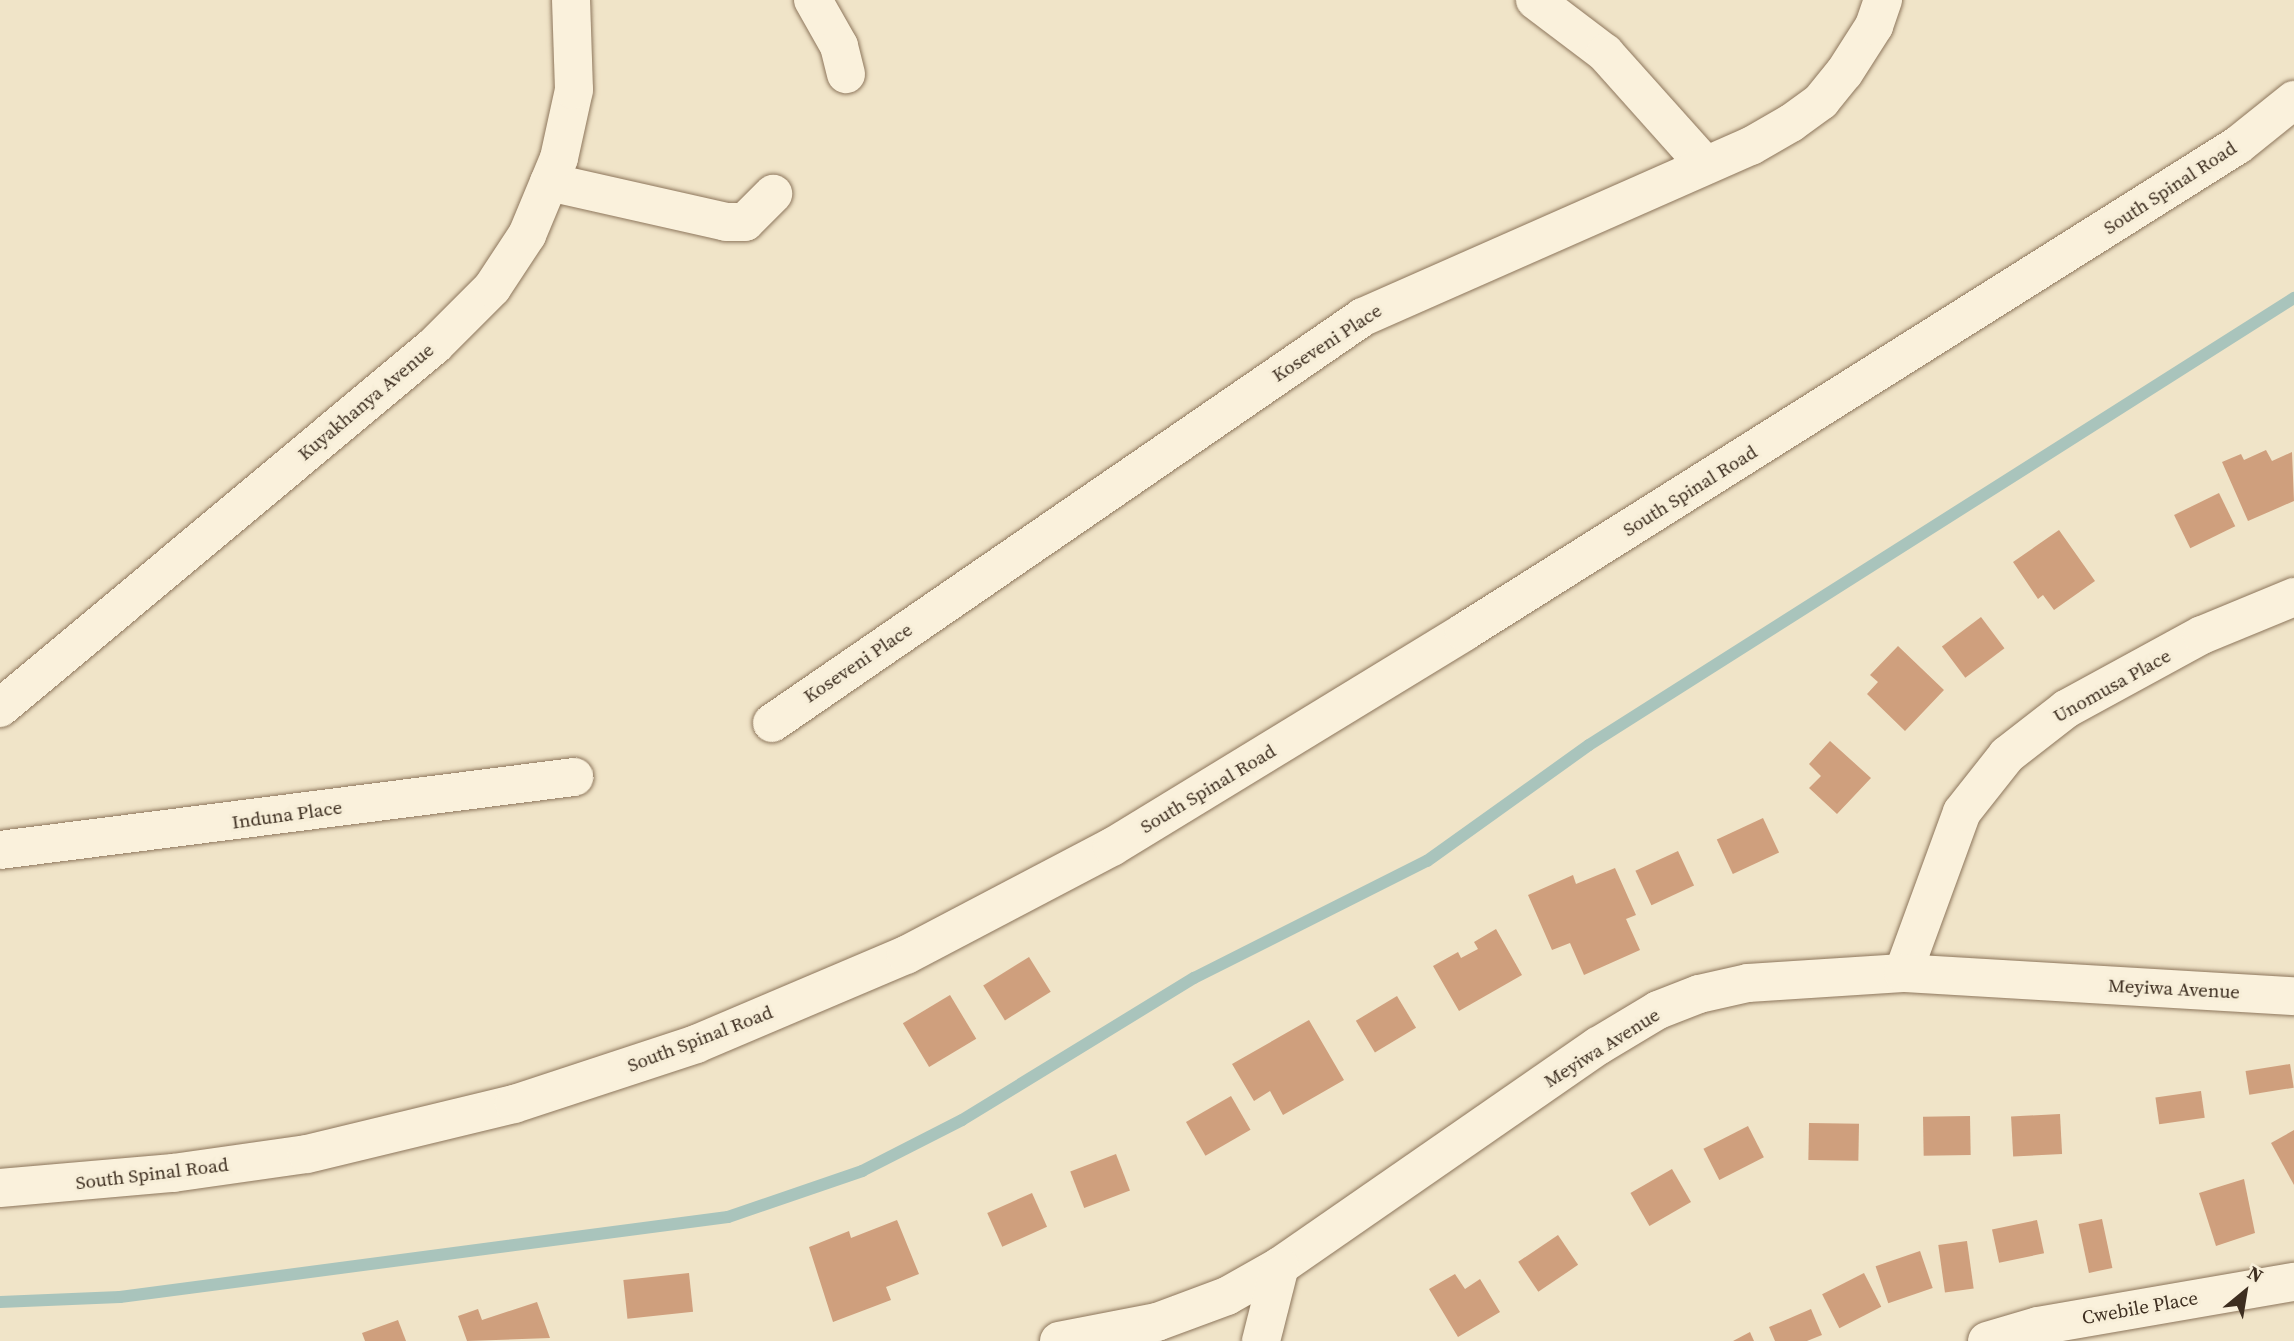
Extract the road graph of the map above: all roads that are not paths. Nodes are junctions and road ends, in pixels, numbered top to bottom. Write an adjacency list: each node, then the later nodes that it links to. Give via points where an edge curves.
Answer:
1 (571, 0): 8 (street, Kuyakhanya Avenue, via 573,90)
2 (813, 0): 5 (street, via 839,47)
3 (1535, 0): 7 (street, via 1605,53)
4 (1883, 0): 7 (street, Koseveni Place, via 1874,26 1821,101 1751,146)
5 (846, 74)
6 (2294, 100): 17 (street, South Spinal Road, via 2238,145 1464,632 1112,847 906,955 696,1044 514,1104 307,1154 173,1173)
7 (1705, 165): 12 (street, Koseveni Place, via 1363,317)
8 (549, 182): 9 (street, via 726,222 745,222); 11 (street, Kuyakhanya Avenue, via 527,235 492,288 435,345)
9 (773, 194)
10 (2294, 597): 15 (street, Unomusa Place, via 2202,635 2066,709 2007,755 1982,781 1962,812)
11 (0, 708)
12 (772, 723)
13 (574, 777): 14 (street, Induna Place)
14 (0, 850)
15 (1903, 973): 16 (street, Meyiwa Avenue); 18 (street, Meyiwa Avenue, via 1748,983 1699,994 1658,1010 1598,1046)
16 (2294, 996)
17 (0, 1188)
18 (1280, 1266): 20 (street, Meyiwa Avenue, via 1227,1296 1157,1322); 21 (street)
19 (2294, 1282): 22 (street, Cwebile Place, via 2038,1326)
20 (1059, 1341)
21 (1261, 1341)
22 (1987, 1341)

